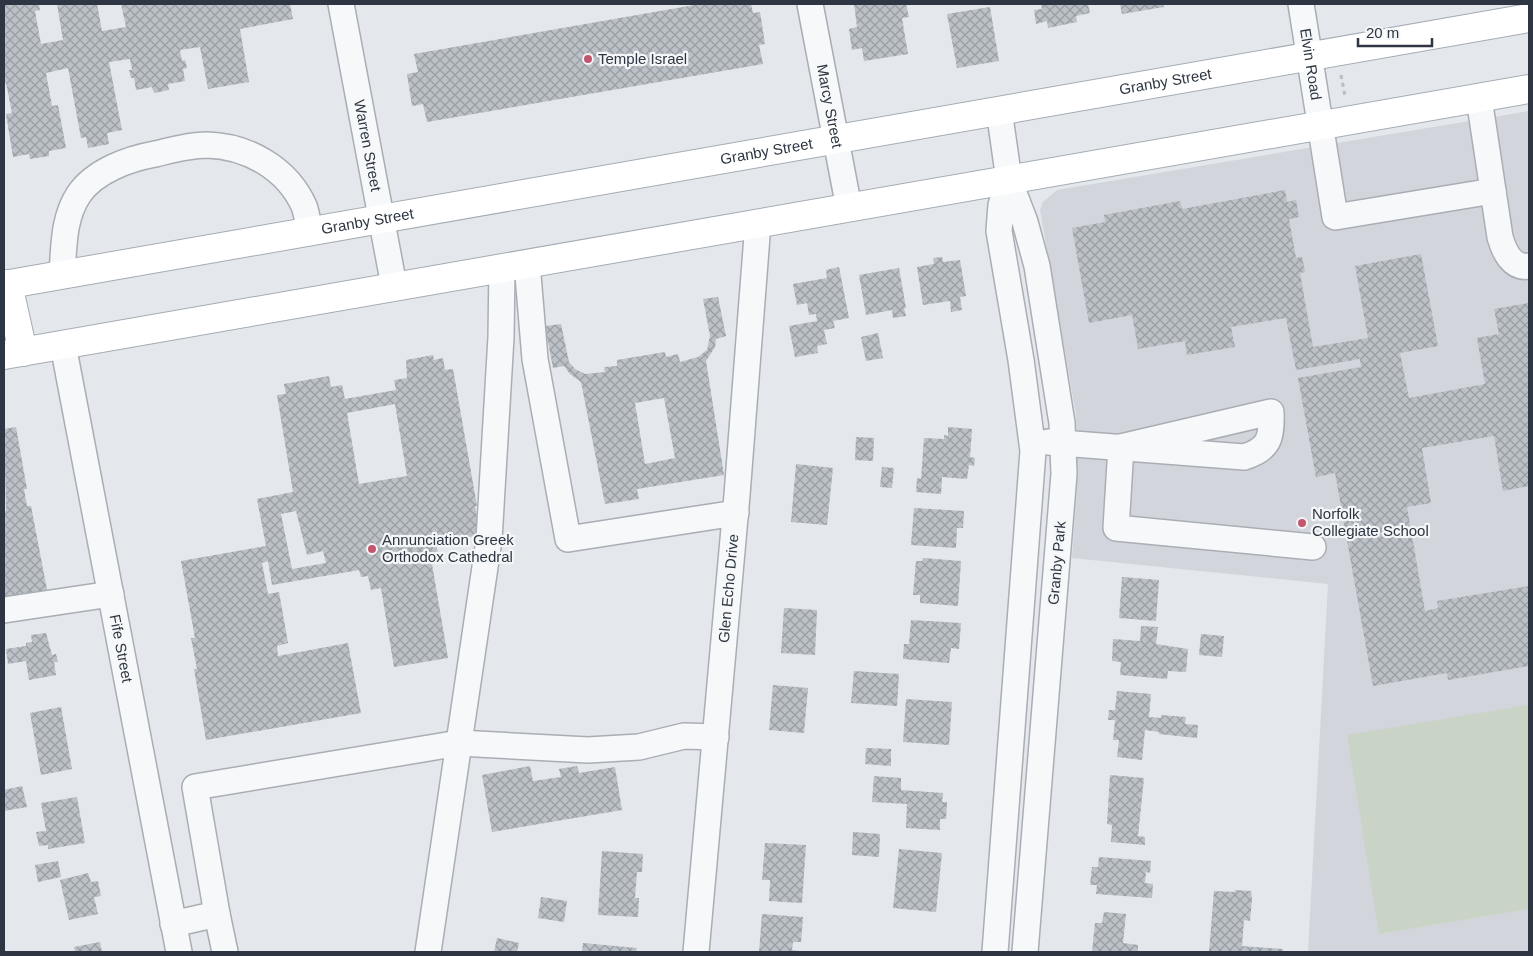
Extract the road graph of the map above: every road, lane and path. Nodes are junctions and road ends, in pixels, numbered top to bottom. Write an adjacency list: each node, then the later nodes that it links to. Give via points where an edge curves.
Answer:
1 (344, 4): 16 (street, Warren Street)
2 (810, 4): 12 (street, Marcy Street)
3 (1301, 4): 5 (street, Elvin Road)
4 (1529, 18): 5 (main road, Granby Street)
5 (1310, 56): 10 (main road, Granby Street); 11 (street, Elvin Road)
6 (1340, 68): 8 (path)
7 (1529, 89): 9 (main road)
8 (1345, 98)
9 (1479, 98): 11 (main road); 14 (street)
10 (1000, 110): 12 (main road, Granby Street); 13 (street, Granby Park)
11 (1320, 126): 13 (main road); 14 (street, Elvin Road, via 1335,217)
12 (836, 139): 15 (street, Marcy Street); 16 (main road, Granby Street)
13 (1009, 180): 15 (main road); 26 (street, Granby Park, via 1001,205 999,231); 27 (street, Granby Park, via 1025,222 1036,266)
14 (1493, 190): 20 (street, via 1505,253 1516,264)
15 (849, 208): 17 (main road)
16 (382, 220): 18 (main road, Granby Street); 23 (street, Warren Street)
17 (758, 223): 19 (main road); 29 (street, Glen Echo Drive)
18 (310, 232): 21 (main road, Granby Street); 21 (street, via 304,206 278,172 256,156 225,147 192,146 127,161 87,185 78,195 65,229)
19 (515, 266): 23 (main road); 29 (street, via 568,539); 34 (street, via 501,337 489,540)
20 (1529, 266)
21 (62, 274): 22 (main road, Granby Street)
22 (6, 284): 25 (main road)
23 (394, 286): 24 (main road)
24 (63, 345): 25 (main road); 31 (street, Fife Street)
25 (13, 354)
26 (1031, 440): 27 (street); 41 (street, Granby Park, via 1032,486)
27 (1064, 443): 28 (street); 42 (street, Granby Park)
28 (1121, 447): 28 (street, via 1244,457 1257,453 1267,443 1272,431 1271,412); 30 (street, via 1116,528)
29 (736, 513): 33 (street, Glen Echo Drive)
30 (1313, 546)
31 (111, 594): 32 (street); 36 (street, Fife Street)
32 (4, 610)
33 (716, 737): 34 (street, via 684,736 639,747 588,750); 40 (street, Glen Echo Drive)
34 (459, 743): 35 (street, via 195,787); 39 (street)
35 (217, 914): 36 (street); 38 (street)
36 (173, 924): 37 (street, Fife Street)
37 (179, 952)
38 (226, 952)
39 (428, 952)
40 (696, 952)
41 (995, 952)
42 (1025, 952)

